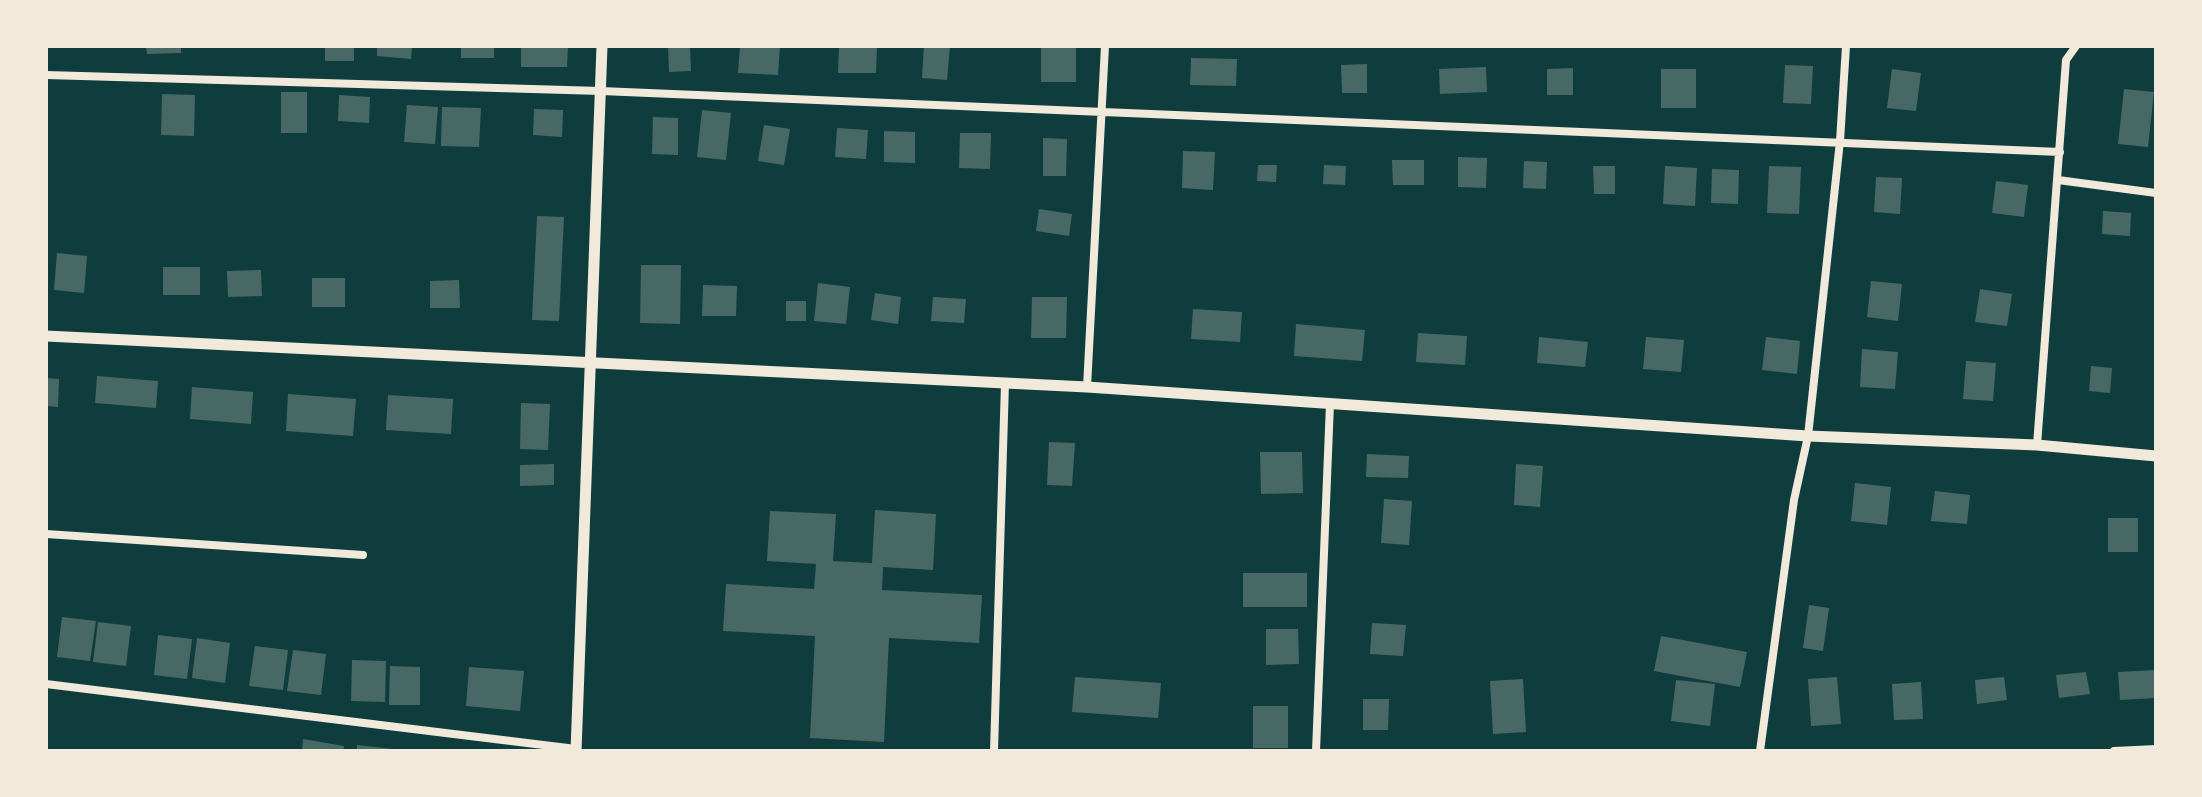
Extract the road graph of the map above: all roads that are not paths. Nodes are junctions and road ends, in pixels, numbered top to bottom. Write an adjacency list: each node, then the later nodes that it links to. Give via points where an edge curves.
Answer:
1 (602, 46): 6 (street)
2 (1105, 46): 7 (street)
3 (1846, 46): 8 (street)
4 (2076, 46): 9 (street, via 2066,60)
5 (46, 75): 6 (street)
6 (601, 91): 7 (street); 13 (street)
7 (1101, 112): 8 (street); 15 (street)
8 (1840, 141): 9 (street); 17 (street)
9 (2060, 152): 10 (street)
10 (2058, 180): 11 (street); 18 (street)
11 (2156, 193)
12 (46, 336): 13 (street)
13 (591, 364): 14 (street); 24 (street)
14 (1005, 383): 15 (street); 25 (street)
15 (1087, 387): 16 (street)
16 (1330, 404): 17 (street); 26 (street)
17 (1808, 436): 18 (street); 27 (street, via 1794,500)
18 (2037, 445): 19 (street)
19 (2156, 456)
20 (46, 534): 21 (street)
21 (363, 555)
22 (46, 684): 24 (street)
23 (2156, 749): 28 (street)
24 (576, 750)
25 (994, 751)
26 (1316, 751)
27 (1760, 751)
28 (2114, 751)

